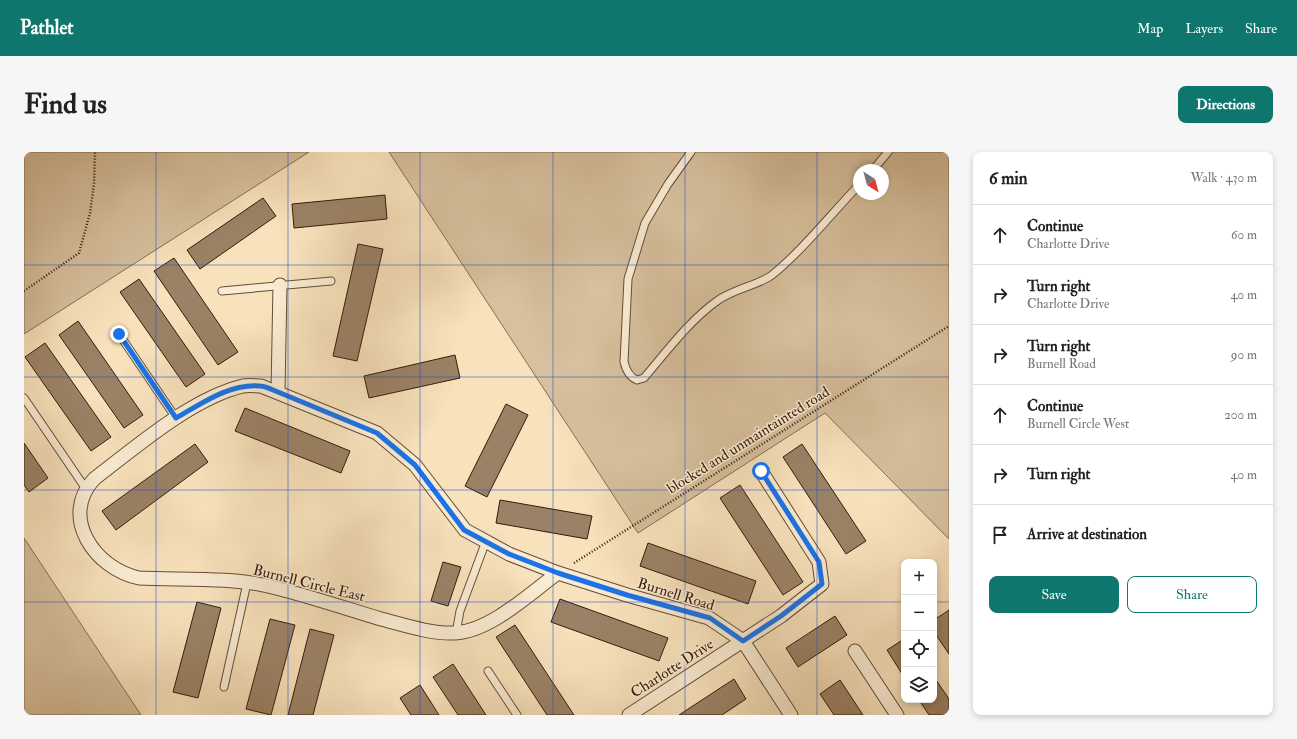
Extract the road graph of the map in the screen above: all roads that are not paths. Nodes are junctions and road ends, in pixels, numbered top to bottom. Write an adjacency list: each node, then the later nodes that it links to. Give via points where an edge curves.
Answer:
1 (691, 152): 4 (lane, via 645,223 628,279 624,362 626,370 637,380 644,378 683,332 718,300 771,276)
2 (888, 152): 3 (lane)
3 (878, 164)
4 (853, 191)
5 (331, 281): 6 (lane)
6 (280, 285): 7 (lane); 9 (street)
7 (222, 291)
8 (119, 334): 11 (lane)
9 (278, 392): 11 (street, Burnell Road, via 261,386 244,386 215,396); 14 (street, Burnell Road, via 377,433 415,465 464,530)
10 (24, 398): 13 (lane)
11 (176, 418): 13 (street, Burnell Road, via 94,479)
12 (761, 471): 18 (street, Charlotte Drive, via 819,562 822,584)
13 (84, 495): 16 (street, Burnell Circle East, via 81,521 83,534 113,569 138,578)
14 (486, 541): 15 (street, Burnell Road, via 509,554); 17 (lane, via 460,611)
15 (558, 573): 17 (street, Burnell Circle East, via 499,616 479,627); 18 (street, Burnell Road, via 710,618)
16 (247, 583): 17 (street, Burnell Circle East, via 267,586 400,624); 21 (lane)
17 (456, 633)
18 (743, 641): 23 (street, Charlotte Drive); 24 (street, Burnell Road)
19 (854, 650): 25 (street)
20 (488, 671): 22 (lane)
21 (224, 687)
22 (517, 715)
23 (629, 715)
24 (791, 715)
25 (897, 715)

